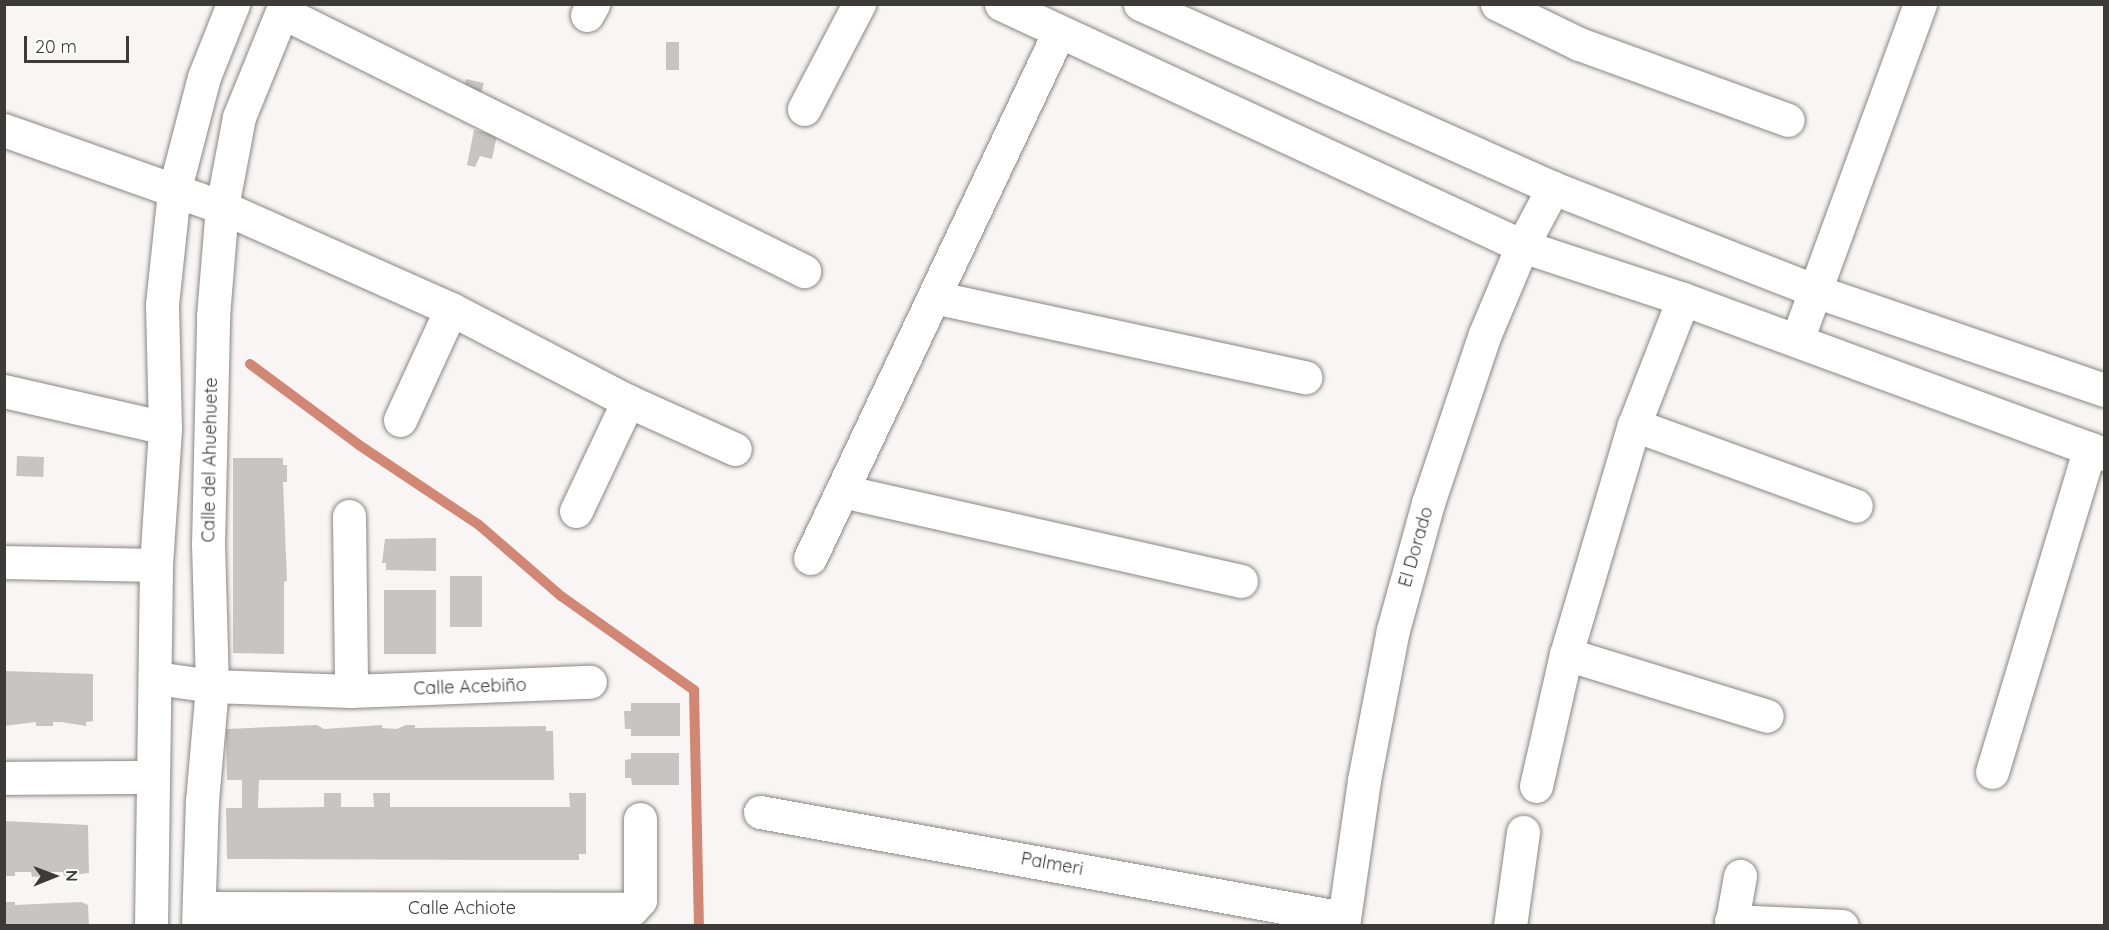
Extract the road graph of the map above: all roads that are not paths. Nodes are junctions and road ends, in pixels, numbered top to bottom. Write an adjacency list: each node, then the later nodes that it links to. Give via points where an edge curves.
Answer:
1 (234, 4): 14 (street, via 204,77)
2 (859, 4): 10 (street)
3 (1001, 4): 9 (street)
4 (1140, 4): 8 (street)
5 (1497, 4): 11 (street, via 1579,44)
6 (1920, 4): 18 (street)
7 (284, 8): 15 (street, Calle del Ahuehuete, via 239,117); 17 (street)
8 (1202, 17): 13 (street)
9 (1058, 34): 16 (street); 19 (street)
10 (804, 109)
11 (1788, 120)
12 (4, 130): 14 (street, via 81,154)
13 (1553, 188): 16 (street, El Dorado); 18 (street)
14 (174, 192): 15 (street); 29 (street, via 162,304)
15 (222, 207): 21 (street); 43 (street, Calle del Ahuehuete, via 209,433)
16 (1522, 246): 20 (street); 55 (street, El Dorado, via 1485,334 1428,503 1394,630 1364,780)
17 (804, 272)
18 (1818, 292): 22 (street); 24 (street)
19 (934, 297): 23 (street); 32 (street)
20 (1683, 299): 22 (street); 28 (street)
21 (451, 309): 26 (street); 27 (street)
22 (1797, 340): 31 (street)
23 (1305, 377)
24 (2104, 390)
25 (4, 391): 29 (street)
26 (628, 401): 30 (street); 34 (street)
27 (400, 420)
28 (1634, 425): 33 (street); 40 (street)
29 (165, 428): 38 (street)
30 (735, 449)
31 (2097, 451): 46 (street)
32 (842, 491): 36 (street); 39 (street)
33 (1856, 506)
34 (576, 511)
35 (349, 516): 44 (street)
36 (810, 558)
37 (4, 562): 38 (street)
38 (156, 566): 41 (street)
39 (1241, 581)
40 (1566, 654): 45 (street); 49 (street)
41 (156, 678): 43 (street, Calle Acebiño); 47 (street)
42 (590, 682): 44 (street, Calle Acebiño)
43 (212, 686): 44 (street, Calle Acebiño); 54 (street, Calle del Ahuehuete, via 202,801)
44 (351, 691)
45 (1767, 716)
46 (1992, 772)
47 (152, 777): 48 (street); 57 (street)
48 (4, 778)
49 (1536, 786)
50 (760, 813): 55 (street, Palmeri)
51 (640, 819): 54 (street, Calle Achiote, via 640,900 632,909)
52 (1523, 832): 58 (street)
53 (1740, 876): 56 (street)
54 (199, 917)
55 (1343, 922)
56 (1731, 923): 59 (street)
57 (151, 926)
58 (1510, 926)
59 (1842, 926)

